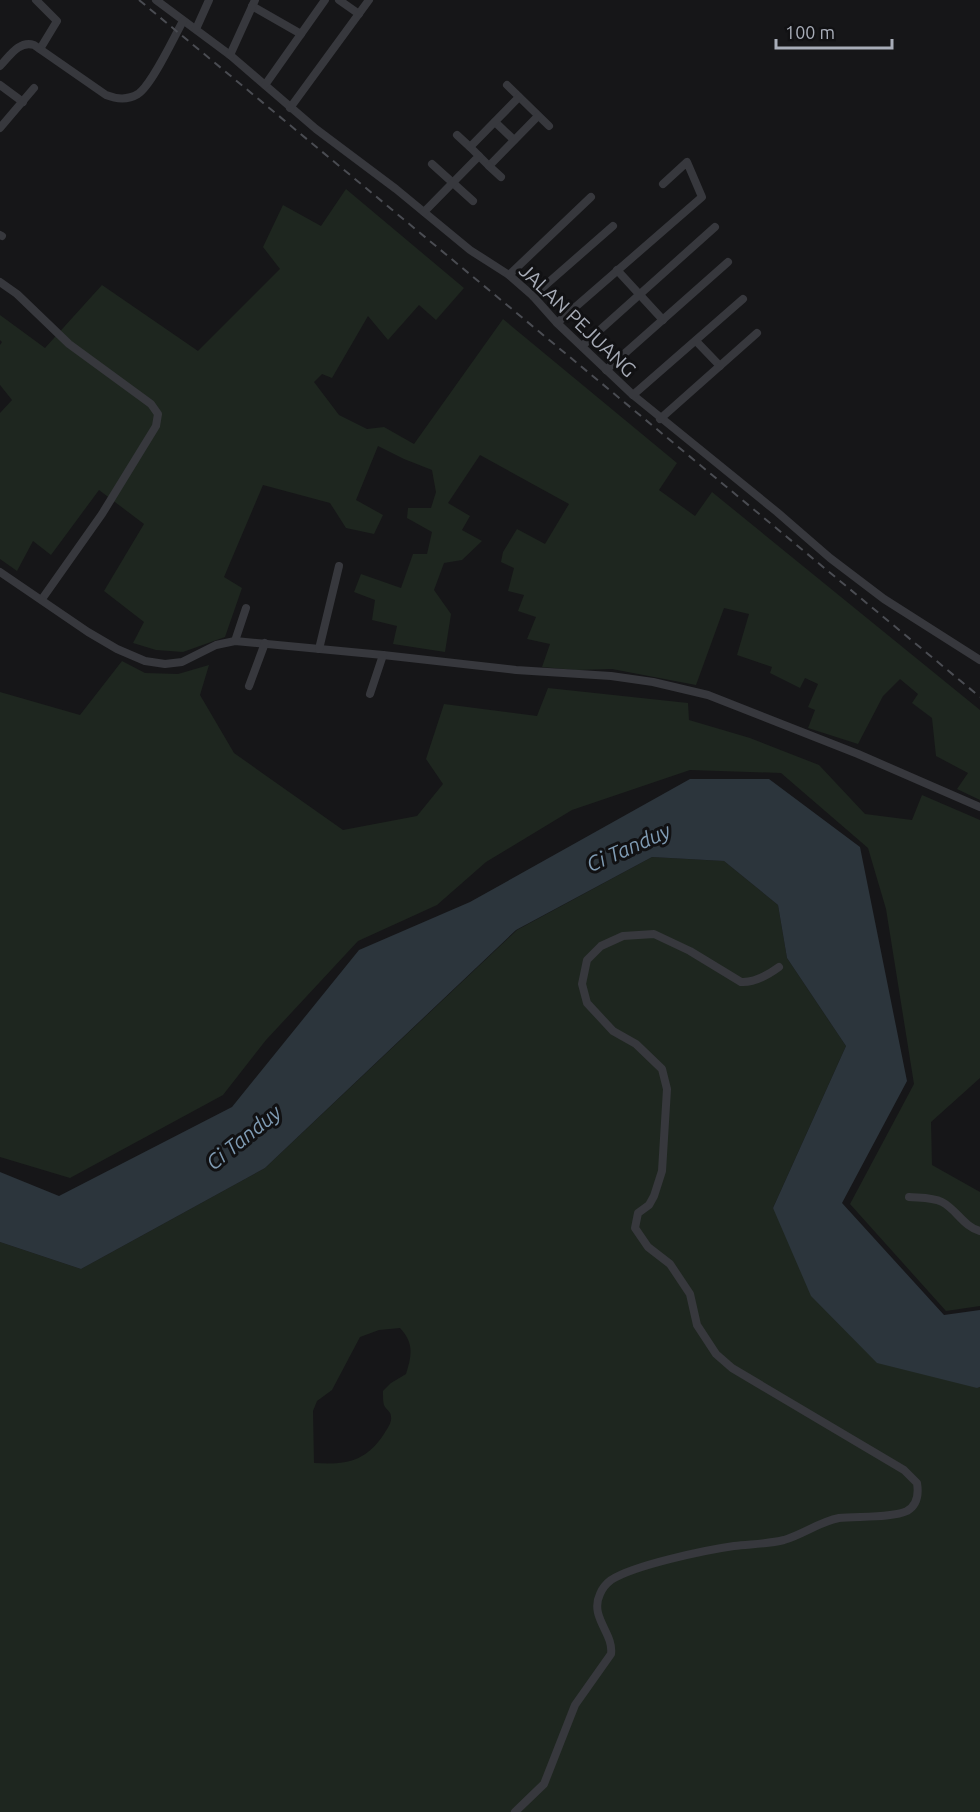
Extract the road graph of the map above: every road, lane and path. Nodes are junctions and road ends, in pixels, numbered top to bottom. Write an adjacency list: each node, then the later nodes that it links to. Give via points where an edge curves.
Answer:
1 (36, 0): 13 (street, via 57,21)
2 (156, 0): 10 (street, JALAN PEJUANG)
3 (209, 0): 11 (street)
4 (313, 0): 7 (street)
5 (339, 0): 9 (street)
6 (369, 0): 9 (street)
7 (324, 2): 12 (street)
8 (254, 3): 12 (street); 14 (street)
9 (359, 15): 22 (street)
10 (183, 21): 11 (street, JALAN PEJUANG); 13 (street, via 147,84 129,97 116,99 106,95)
11 (195, 29): 14 (street, JALAN PEJUANG)
12 (301, 34): 17 (street)
13 (40, 49): 15 (street, via 27,43 22,45)
14 (230, 55): 17 (street, JALAN PEJUANG)
15 (0, 66)
16 (0, 85): 21 (street)
17 (265, 85): 22 (street, JALAN PEJUANG)
18 (507, 86): 20 (street)
19 (34, 88): 21 (street)
20 (519, 97): 23 (street); 24 (street)
21 (23, 102): 26 (street)
22 (290, 108): 38 (street, JALAN PEJUANG)
23 (538, 116): 25 (street); 28 (street)
24 (495, 122): 28 (street); 29 (street)
25 (549, 126)
26 (0, 128)
27 (458, 135): 29 (street)
28 (514, 140): 32 (street)
29 (470, 147): 30 (street)
30 (479, 156): 32 (street); 34 (street)
31 (432, 164): 34 (street)
32 (489, 166): 33 (street)
33 (501, 177)
34 (453, 183): 37 (street); 38 (street)
35 (663, 184): 42 (street, via 687,162 702,197)
36 (591, 197): 43 (street)
37 (473, 201)
38 (424, 212): 43 (street, JALAN PEJUANG)
39 (613, 226): 46 (street)
40 (715, 227): 45 (street)
41 (728, 262): 48 (street)
42 (617, 270): 45 (street); 49 (street)
43 (509, 275): 46 (street, JALAN PEJUANG)
44 (0, 282): 59 (street, via 69,344 151,404 158,414 156,426 102,514)
45 (640, 295): 48 (street); 52 (street)
46 (533, 296): 49 (street, JALAN PEJUANG)
47 (743, 299): 51 (street)
48 (663, 320): 54 (street)
49 (557, 323): 52 (street, JALAN PEJUANG)
50 (757, 333): 53 (street)
51 (696, 341): 53 (street); 55 (street)
52 (582, 346): 54 (street, JALAN PEJUANG)
53 (720, 366): 56 (street)
54 (606, 370): 55 (street, JALAN PEJUANG)
55 (633, 395): 56 (street, JALAN PEJUANG)
56 (660, 419): 65 (street, JALAN PEJUANG, via 866,585)
57 (339, 566): 63 (street)
58 (0, 572): 59 (street)
59 (42, 599): 61 (street, via 88,632 145,661 182,662 216,645)
60 (246, 608): 61 (street)
61 (235, 641): 62 (street)
62 (265, 643): 63 (street); 66 (street)
63 (319, 650): 64 (street)
64 (383, 655): 67 (street); 68 (street, via 611,676 708,695)
65 (980, 660)
66 (249, 687)
67 (369, 694)
68 (980, 807)
69 (780, 967): 72 (street, via 764,978 741,982 654,934 623,936 601,946 587,960 582,984 587,1003 613,1031 636,1044 662,1069 667,1089 662,1171 654,1196 638,1213 635,1228 648,1247 670,1264 690,1294 697,1325 716,1354 732,1368 904,1470 917,1483 917,1498 903,1513 837,1519 784,1540 651,1565 611,1580 600,1594 598,1609 612,1646 611,1654 575,1705 544,1784)
70 (909, 1197): 71 (street, via 942,1202)
71 (980, 1231)
72 (515, 1812)

